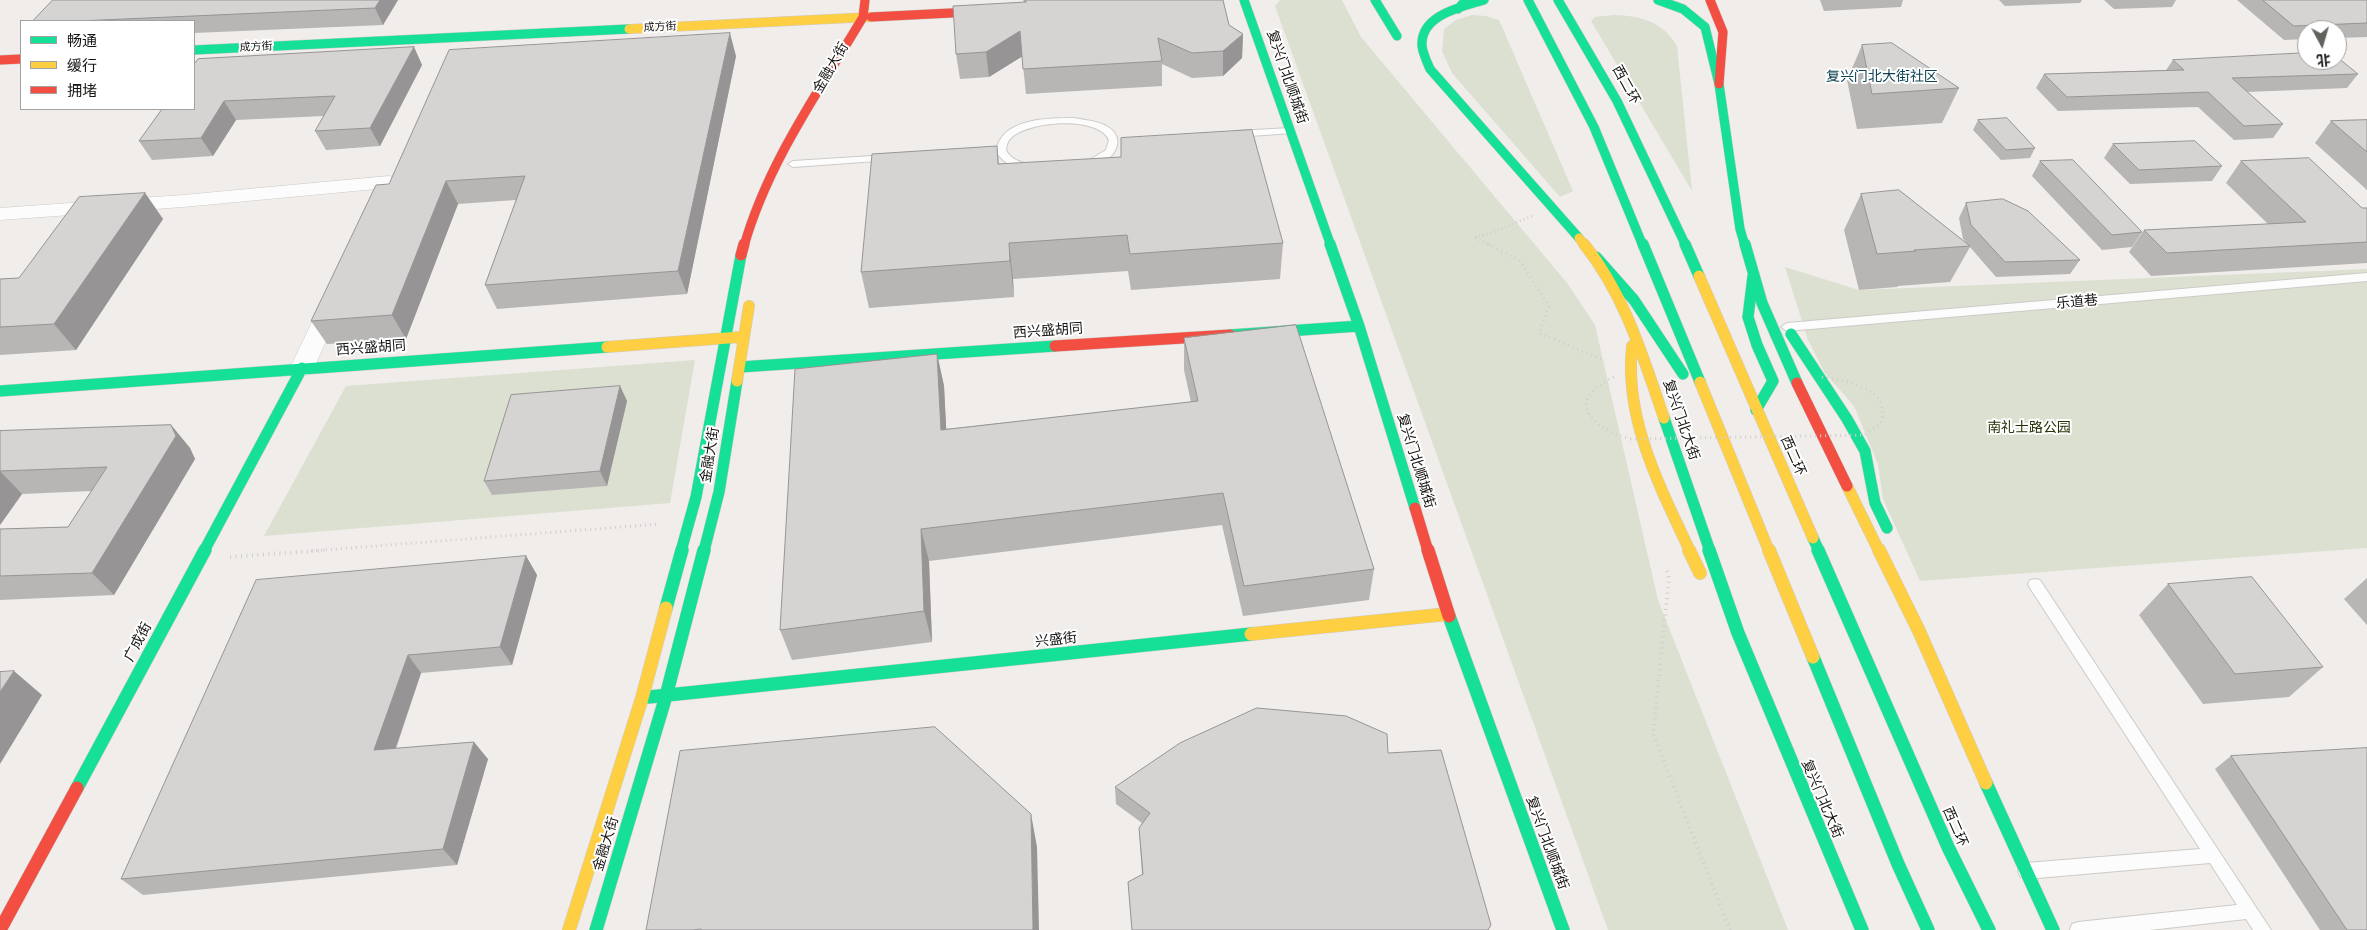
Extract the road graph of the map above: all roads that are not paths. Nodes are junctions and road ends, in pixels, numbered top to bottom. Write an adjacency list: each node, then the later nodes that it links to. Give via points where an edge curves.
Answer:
1 (865, 0): 12 (main road)
2 (1244, 0): 18 (main road, 复兴门北顺城街)
3 (1375, 0): 16 (main road, via 1404,42)
4 (1466, 0): 10 (main road)
5 (1484, 0): 10 (main road, 复兴门北大街)
6 (1528, 0): 42 (main road, via 1602,144)
7 (1558, 0): 41 (main road, 西二环, via 1590,49 1631,125)
8 (1658, 0): 17 (main road, via 1683,9 1705,26)
9 (1710, 0): 17 (main road, via 1723,32)
10 (1458, 9): 16 (main road, 复兴门北大街, via 1430,24 1424,33 1422,45)
11 (1002, 10): 12 (main road, 成方街)
12 (863, 17): 13 (main road, 成方街); 37 (main road, via 775,166 754,212 741,254)
13 (195, 50)
14 (20, 59): 15 (main road)
15 (0, 60)
16 (1430, 68): 28 (main road, 复兴门北大街)
17 (1719, 84): 29 (main road, via 1740,229)
18 (1290, 131): 19 (lane); 33 (main road, 复兴门北顺城街)
19 (1221, 135)
20 (1001, 150): 21 (lane); 24 (lane, via 1004,139 1012,132 1056,122 1095,125 1119,142 1111,153); 25 (lane, via 1016,164)
21 (972, 152)
22 (902, 157): 23 (lane)
23 (793, 164)
24 (1082, 166)
25 (1040, 169)
26 (0, 214): 27 (street, via 389,182)
27 (364, 235)
28 (1596, 257): 34 (main road, 复兴门北大街); 42 (main road, via 1634,300)
29 (1753, 276): 35 (main road); 41 (main road, via 1748,317 1773,381); 49 (main road, via 1772,329)
30 (2367, 277): 35 (lane, 乐道巷)
31 (344, 279): 39 (street)
32 (752, 291): 36 (main road, 金融大街)
33 (1359, 326): 38 (main road, 西兴盛胡同); 48 (main road, 复兴门北顺城街)
34 (1633, 327): 44 (main road, via 1630,373 1647,451); 52 (main road, 复兴门北大街, via 1738,633)
35 (1787, 327): 43 (main road, via 1865,451 1875,502)
36 (744, 336): 37 (main road, 西兴盛胡同); 38 (main road, 金融大街)
37 (725, 338): 39 (main road, 西兴盛胡同); 51 (main road, via 696,496)
38 (740, 367): 50 (main road, 金融大街, via 719,492)
39 (302, 368): 40 (main road, 西兴盛胡同); 56 (main road, 广成街)
40 (0, 391)
41 (1756, 410): 62 (main road, 西二环, via 1948,847)
42 (1715, 420): 61 (main road)
43 (1891, 537)
44 (1703, 580)
45 (2035, 584): 53 (lane)
46 (1916, 597): 49 (main road)
47 (1716, 606): 52 (main road)
48 (1448, 614): 50 (main road, 兴盛街); 59 (main road, 复兴门北顺城街)
49 (1919, 631): 54 (main road)
50 (666, 696): 51 (main road, 兴盛街); 58 (main road, 金融大街)
51 (642, 698): 57 (main road)
52 (1775, 727): 60 (main road, 复兴门北大街)
53 (2213, 854): 54 (lane); 55 (lane)
54 (2024, 871): 63 (main road)
55 (2250, 911): 64 (lane); 65 (lane)
56 (0, 930)
57 (569, 930)
58 (596, 930)
59 (1562, 930)
60 (1862, 930)
61 (1928, 930)
62 (1988, 930)
63 (2053, 930)
64 (2078, 930)
65 (2263, 930)

